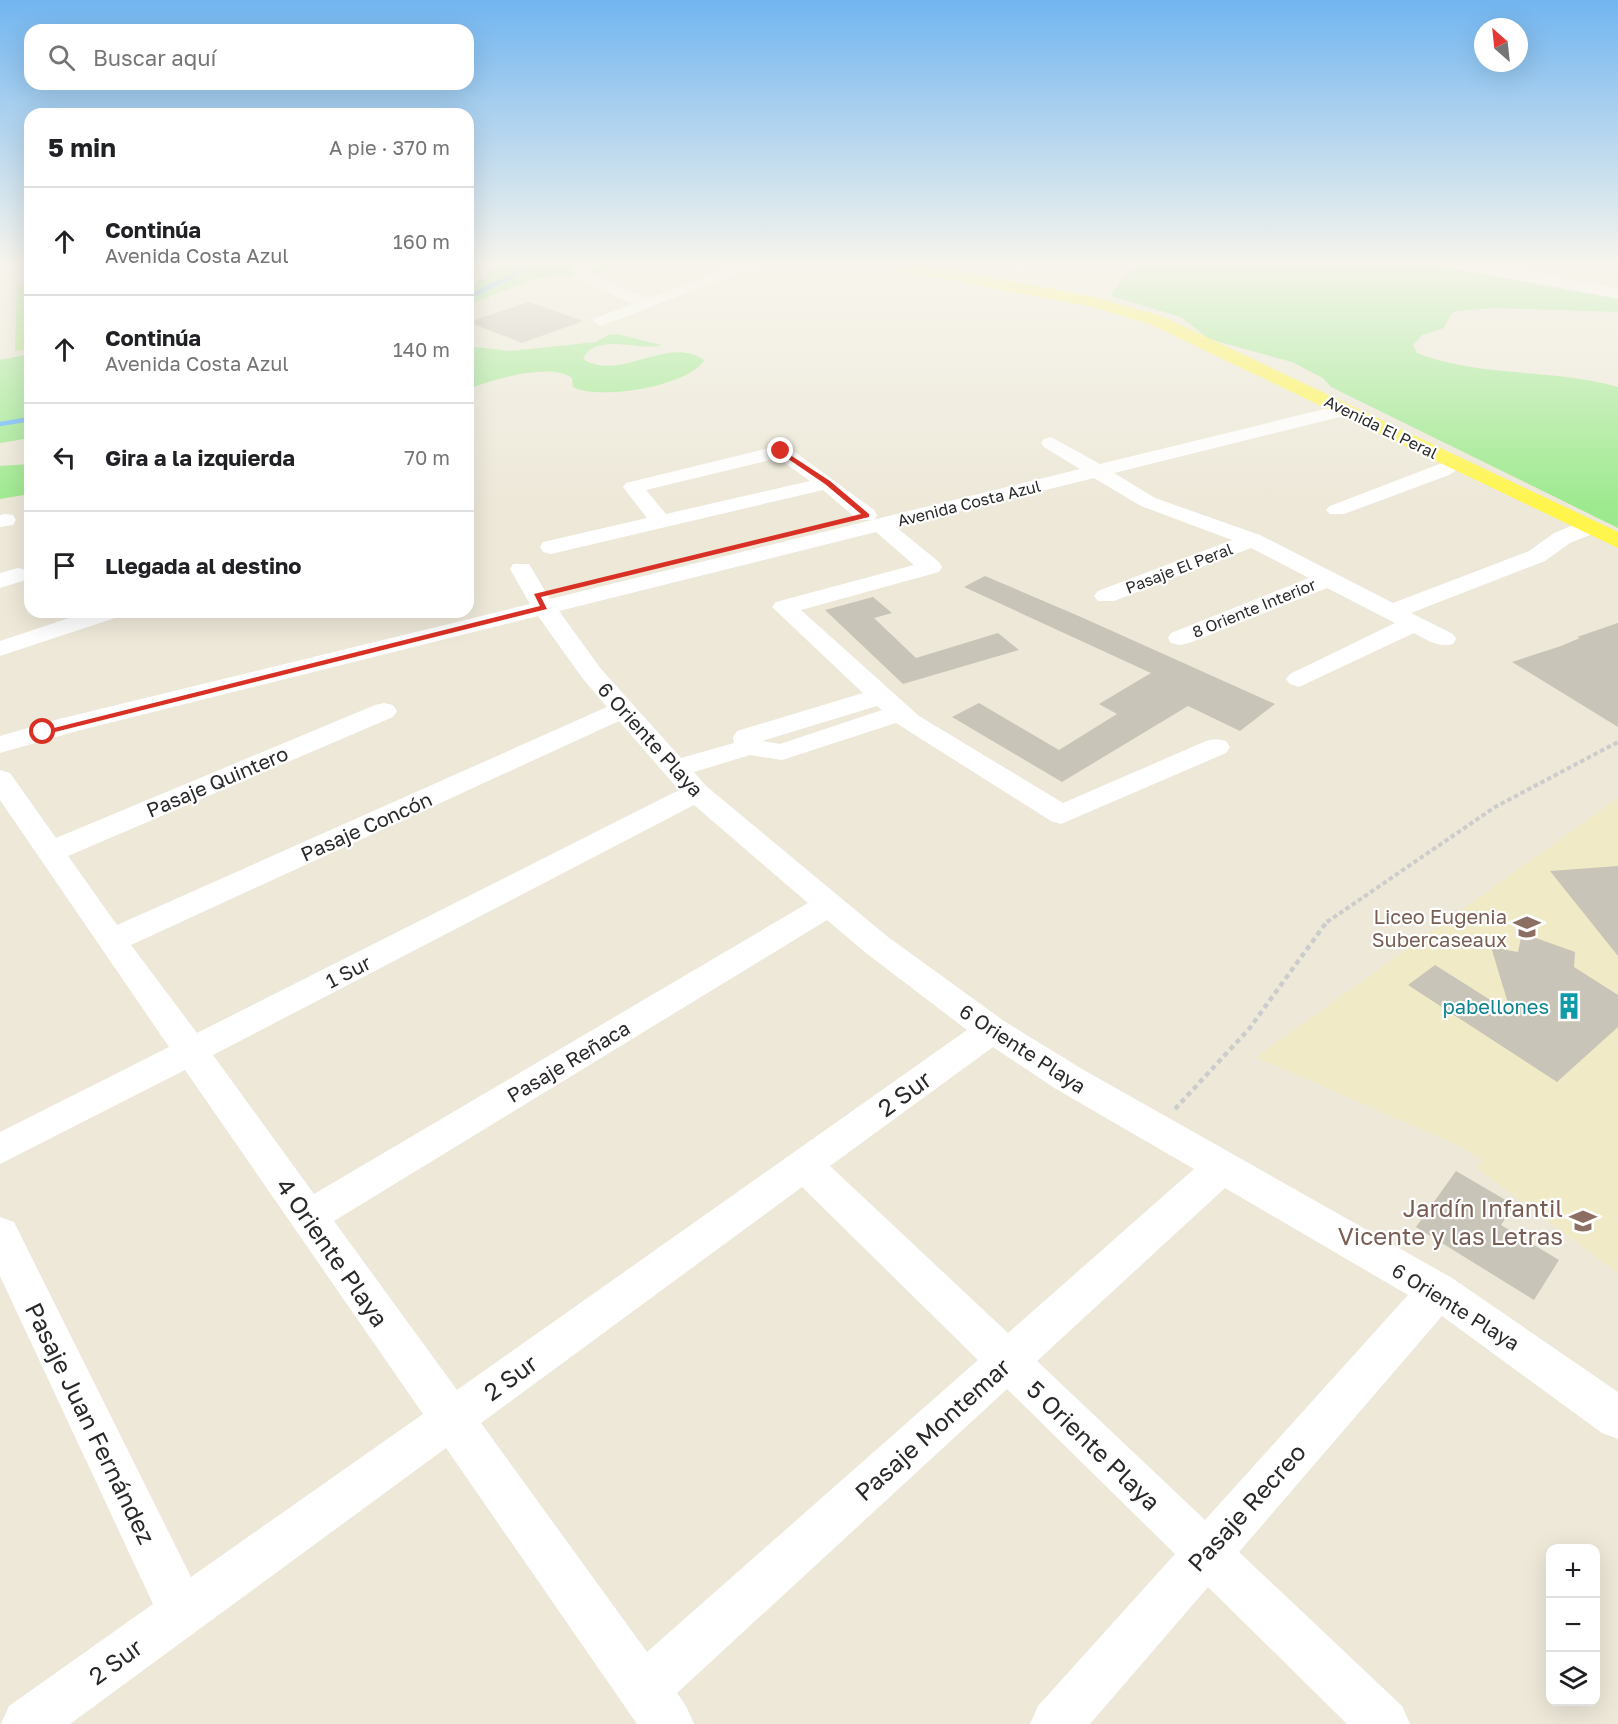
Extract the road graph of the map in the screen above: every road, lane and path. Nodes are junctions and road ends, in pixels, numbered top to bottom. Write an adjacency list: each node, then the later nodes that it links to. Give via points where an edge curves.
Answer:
1 (1207, 345): 2 (main road, Avenida El Peral)
2 (1338, 407): 4 (main road, Avenida El Peral); 5 (street, Avenida Costa Azul)
3 (1051, 443): 5 (street)
4 (1455, 464): 7 (street); 10 (main road, Avenida El Peral)
5 (1088, 467): 9 (street, Avenida Costa Azul); 11 (street, via 1148,502)
6 (827, 483): 8 (street); 8 (street, via 781,451 633,487); 9 (street)
7 (1337, 510)
8 (660, 520): 13 (street)
9 (873, 520): 15 (street, Avenida Costa Azul); 28 (street, via 931,567 784,607)
10 (1589, 527): 12 (main road, Avenida El Peral); 19 (street, via 1562,538 1537,556)
11 (1252, 540): 14 (street); 16 (street, Pasaje El Peral)
12 (1618, 541)
13 (551, 547)
14 (1328, 579): 19 (street); 24 (street, 8 Oriente Interior)
15 (534, 591): 17 (street, Avenida Costa Azul); 18 (street, Avenida Costa Azul); 29 (street, 6 Oriente Playa)
16 (1106, 596)
17 (474, 606)
18 (474, 608)
19 (1391, 612): 23 (street)
20 (92, 618): 26 (street)
21 (428, 618): 31 (street, Avenida Costa Azul)
22 (440, 618): 33 (street, Avenida Costa Azul)
23 (1413, 624): 25 (street); 27 (street)
24 (1180, 638)
25 (1444, 639)
26 (0, 649)
27 (1299, 678)
28 (891, 705): 34 (street, via 909,722 1061,815); 36 (street, 1 Sur, via 746,736 749,747)
29 (621, 710): 36 (street, 6 Oriente Playa); 39 (street, Pasaje Concón)
30 (384, 711): 37 (street, Pasaje Quintero)
31 (0, 727)
32 (1618, 742): 42 (path, via 1495,807 1330,918 1249,1029)
33 (0, 745)
34 (1216, 747)
35 (0, 778): 37 (street, 4 Oriente Playa)
36 (685, 781): 38 (street, 6 Oriente Playa); 41 (street, 1 Sur)
37 (50, 852): 39 (street, 4 Oriente Playa)
38 (828, 905): 40 (street, 6 Oriente Playa); 46 (street, Pasaje Reñaca)
39 (111, 941): 41 (street, 4 Oriente Playa)
40 (992, 1030): 42 (street, 6 Oriente Playa); 44 (street, 2 Sur)
41 (191, 1051): 43 (street, 1 Sur); 46 (street, 4 Oriente Playa)
42 (1154, 1131): 45 (street, 6 Oriente Playa)
43 (0, 1149)
44 (804, 1165): 49 (street, 5 Oriente Playa); 51 (street, 2 Sur)
45 (1221, 1168): 48 (street, 6 Oriente Playa); 49 (street, Pasaje Montemar)
46 (308, 1217): 51 (street, 4 Oriente Playa)
47 (0, 1234): 53 (street, Pasaje Juan Fernández)
48 (1438, 1291): 50 (street, 6 Oriente Playa); 52 (street, Pasaje Recreo)
49 (1007, 1361): 52 (street, 5 Oriente Playa); 54 (street, Pasaje Montemar)
50 (1618, 1418)
51 (450, 1420): 53 (street, 2 Sur); 54 (street, 4 Oriente Playa)
52 (1206, 1552): 56 (street, Pasaje Recreo); 57 (street, 5 Oriente Playa)
53 (182, 1612): 55 (street, 2 Sur)
54 (656, 1707)
55 (27, 1724)
56 (1056, 1724)
57 (1384, 1724)

